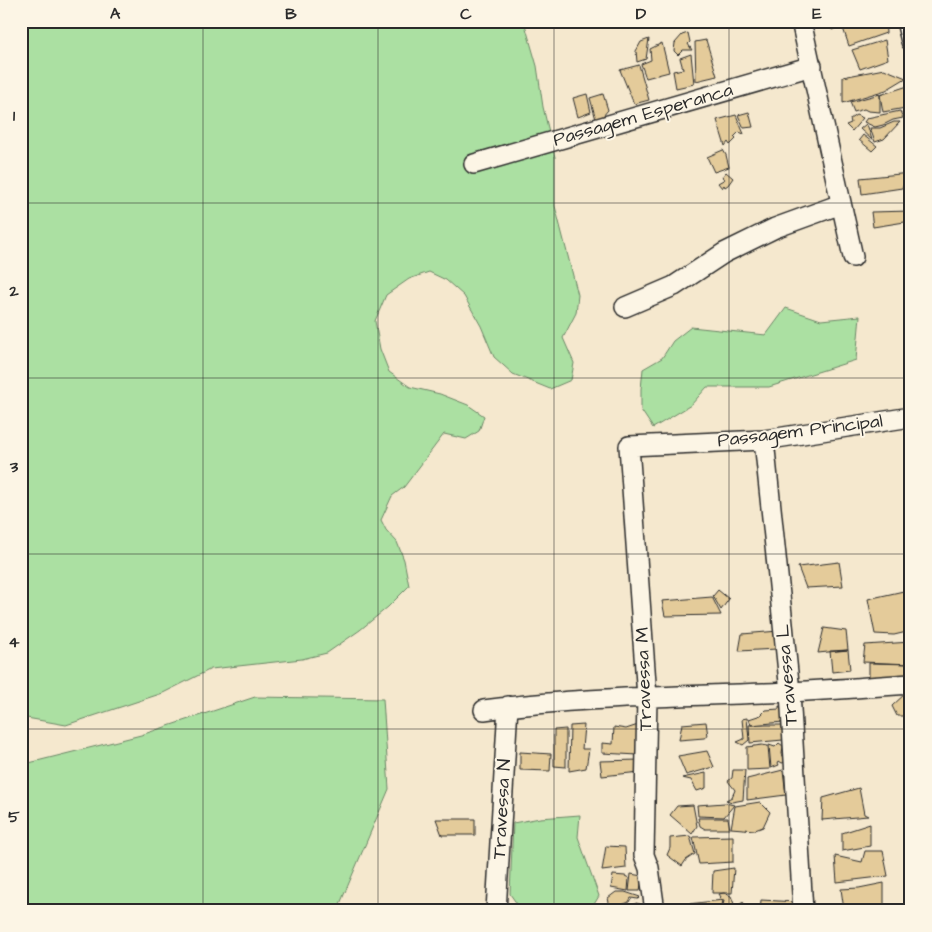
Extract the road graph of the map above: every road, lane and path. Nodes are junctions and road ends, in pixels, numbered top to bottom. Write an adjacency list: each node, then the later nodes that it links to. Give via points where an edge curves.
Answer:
1 (801, 21): 4 (street)
2 (906, 21): 3 (street)
3 (911, 41)
4 (812, 66): 5 (street, Passagem Esperanca); 6 (street)
5 (474, 164)
6 (841, 204): 7 (street); 8 (street, via 775,228 724,253 674,286)
7 (852, 257)
8 (625, 307)
9 (911, 417): 10 (street, Passagem Principal)
10 (764, 440): 11 (street, Passagem Principal); 13 (street, Travessa L)
11 (629, 446): 14 (street, Travessa M)
12 (911, 684): 13 (street)
13 (790, 692): 14 (street); 19 (street, Travessa L)
14 (647, 698): 15 (street); 18 (street, Travessa M, via 644,855)
15 (508, 706): 16 (street); 17 (street, Travessa N)
16 (484, 710)
17 (496, 911)
18 (655, 911)
19 (803, 911)

